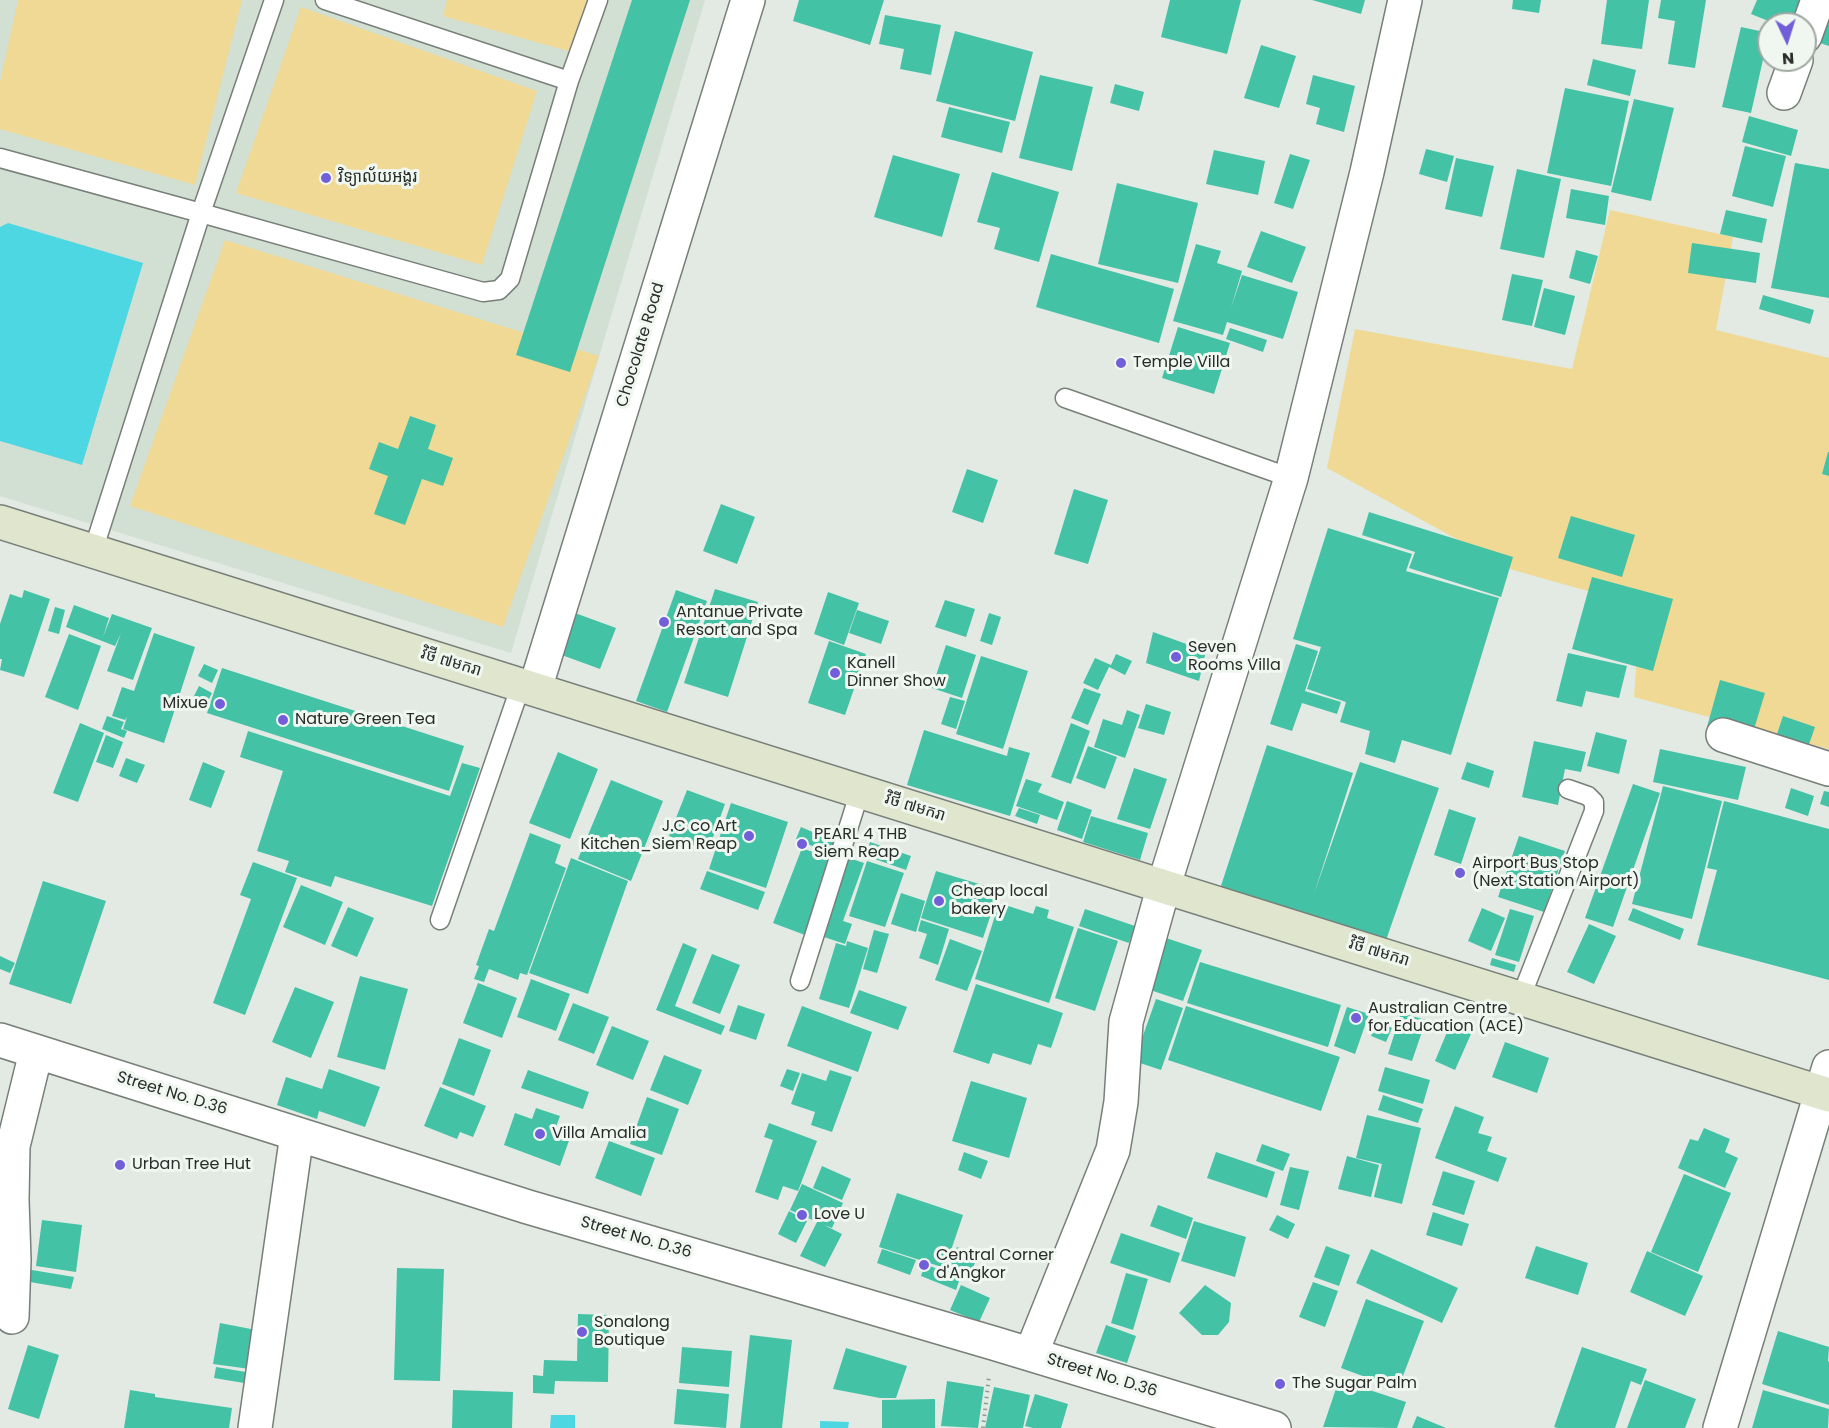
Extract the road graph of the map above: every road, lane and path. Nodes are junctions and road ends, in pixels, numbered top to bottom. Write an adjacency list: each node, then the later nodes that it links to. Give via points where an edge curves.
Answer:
1 (274, 0): 10 (lane)
2 (325, 0): 7 (lane)
3 (598, 0): 7 (lane)
4 (748, 0): 15 (street, Chocolate Road)
5 (1405, 0): 12 (street)
6 (1792, 72): 8 (street)
7 (569, 81): 10 (lane, via 510,279 499,290 483,292)
8 (1784, 93)
9 (0, 158): 10 (lane)
10 (201, 213): 14 (lane)
11 (1065, 398): 12 (lane)
12 (1291, 478): 20 (street)
13 (0, 522): 14 (main road, វិថី ៧មករា)
14 (93, 550): 15 (main road, វិថី ៧មករា)
15 (528, 687): 19 (main road, វិថី ៧មករា); 21 (lane)
16 (1723, 735): 17 (street)
17 (1829, 769)
18 (1568, 789): 23 (lane, via 1588,796 1594,802 1594,811)
19 (860, 791): 20 (main road, វិថី ៧មករា); 22 (lane)
20 (1164, 885): 23 (main road, វិថី ៧មករា); 30 (street, via 1126,1022 1121,1102 1113,1150)
21 (440, 920)
22 (800, 981)
23 (1521, 997): 26 (main road, វិថី ៧មករា)
24 (0, 1040): 25 (street, Street No. D.36)
25 (36, 1052): 27 (street, Street No. D.36); 28 (street, via 13,1146)
26 (1826, 1085): 34 (street)
27 (297, 1134): 29 (street, Street No. D.36, via 528,1207); 31 (street)
28 (12, 1317)
29 (993, 1343): 30 (street, Street No. D.36); 32 (path)
30 (1030, 1354): 33 (street, Street No. D.36)
31 (255, 1428)
32 (983, 1428)
33 (1274, 1428)
34 (1720, 1428)

